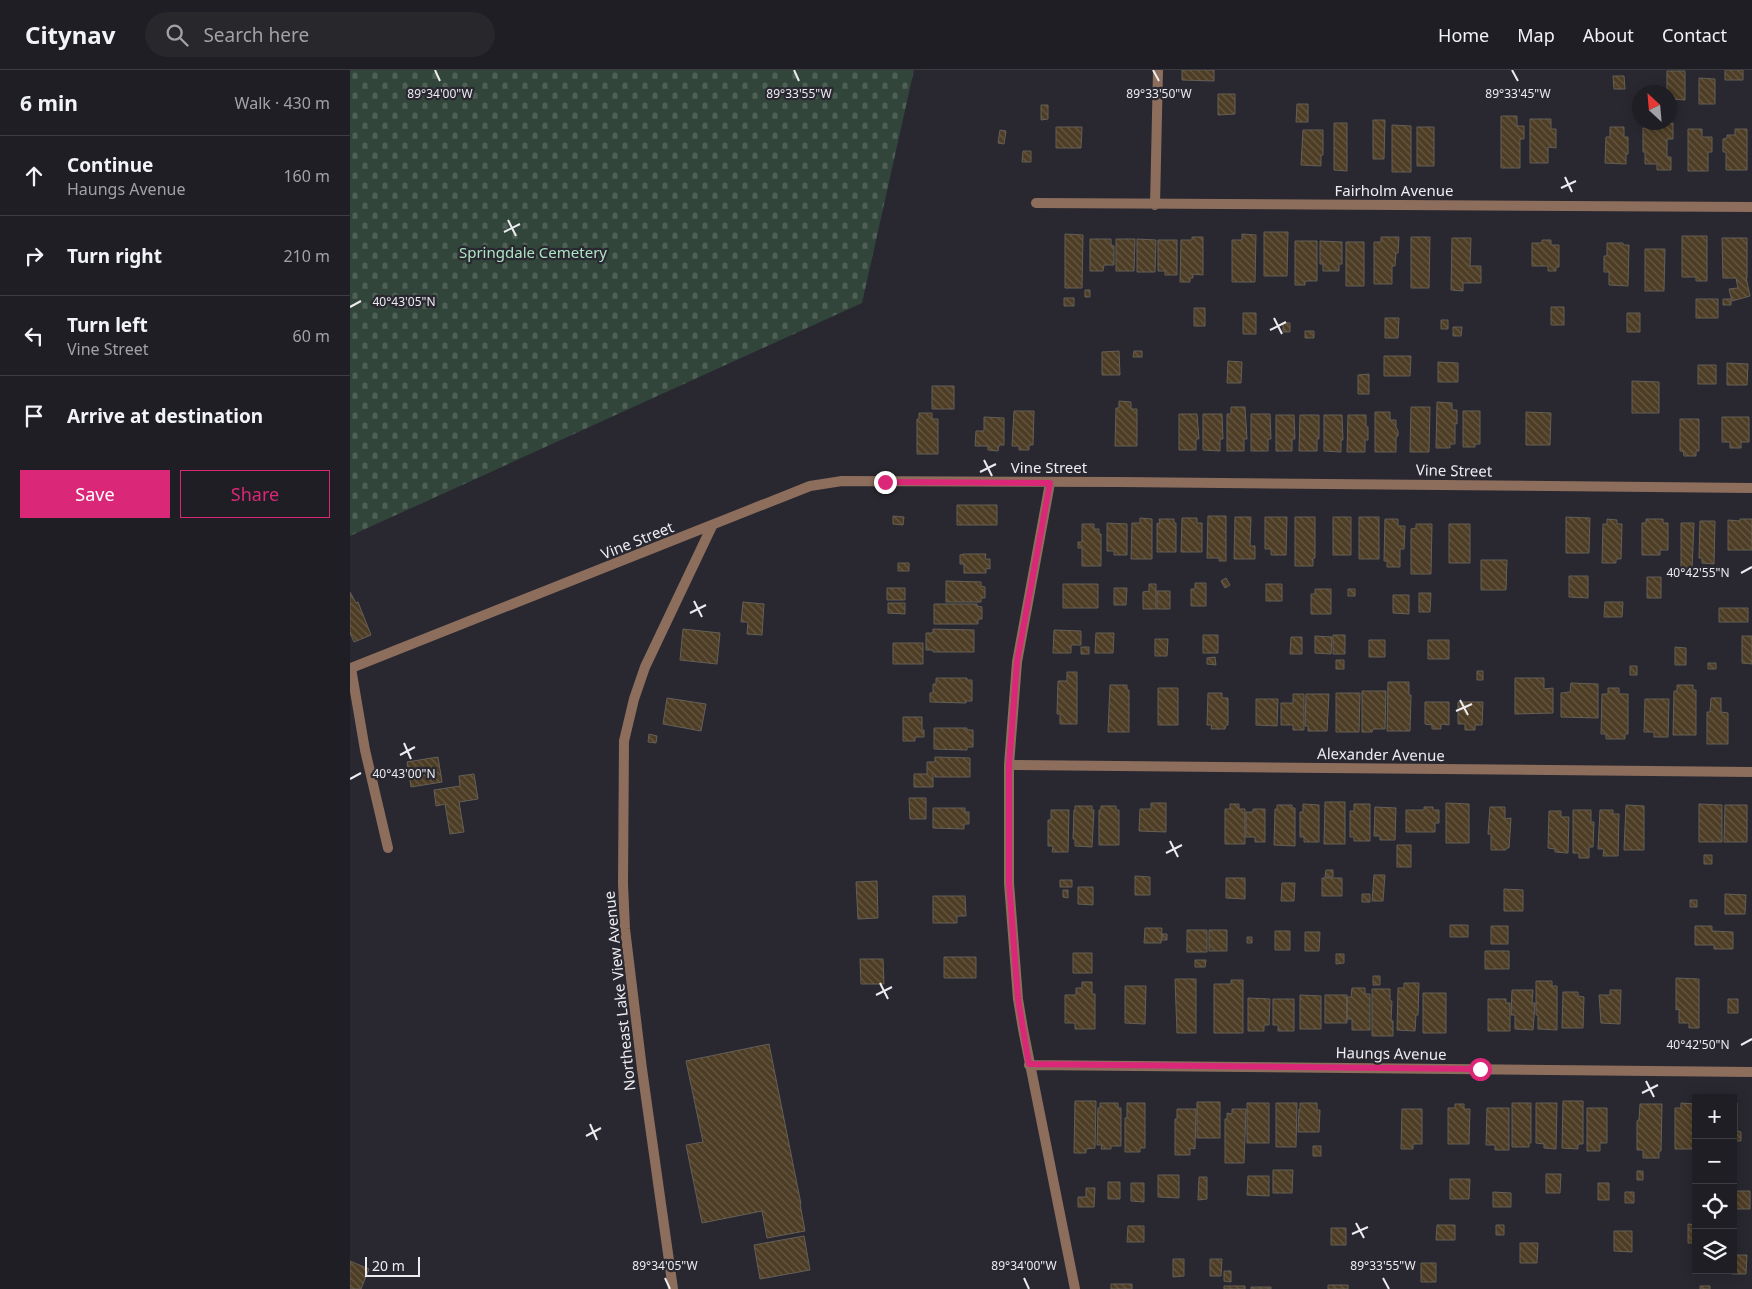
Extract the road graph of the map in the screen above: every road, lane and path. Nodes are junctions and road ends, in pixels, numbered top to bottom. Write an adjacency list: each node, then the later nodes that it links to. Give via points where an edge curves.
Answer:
1 (1158, 70): 3 (street)
2 (1036, 203): 3 (street, Fairholm Avenue)
3 (1155, 205): 4 (street, Fairholm Avenue)
4 (1752, 206)
5 (1050, 483): 6 (street, Vine Street); 7 (street, Vine Street, via 842,481 810,486); 8 (street, via 1017,662)
6 (1752, 488)
7 (712, 526): 10 (street, Vine Street, via 351,668 365,750); 13 (street, Northeast Lake View Avenue, via 645,668 624,741 622,884 625,929)
8 (1009, 765): 9 (street, Alexander Avenue); 11 (street, via 1009,882 1018,999)
9 (1752, 772)
10 (388, 848)
11 (1029, 1064): 12 (street, Haungs Avenue); 14 (street)
12 (1752, 1072)
13 (673, 1289)
14 (1074, 1289)

